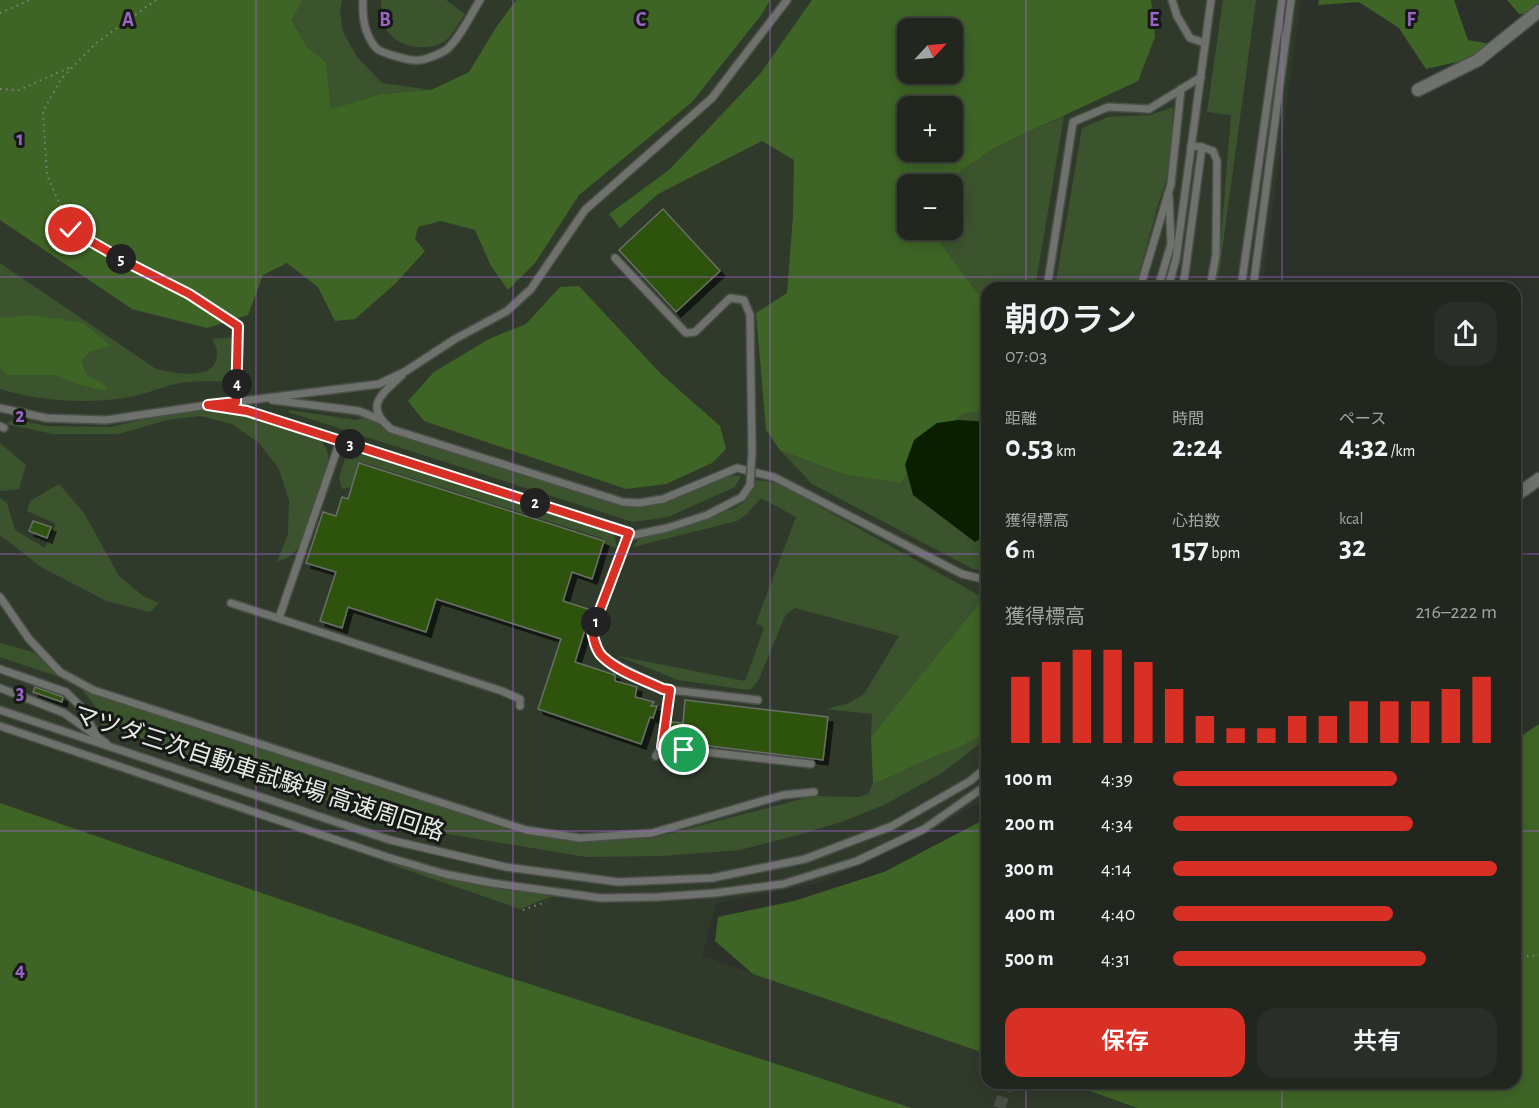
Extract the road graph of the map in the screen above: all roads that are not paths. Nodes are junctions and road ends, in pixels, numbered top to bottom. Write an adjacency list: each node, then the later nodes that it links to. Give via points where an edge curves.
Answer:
1 (363, 0): 2 (lane, via 362,17 377,49 419,61 447,49)
2 (480, 0)
3 (787, 0): 25 (lane, via 712,98 585,210 531,289 507,311)
4 (1211, 0): 9 (lane)
5 (1282, 0): 23 (lane)
6 (1291, 0): 24 (lane)
7 (1175, 2): 9 (lane, via 1177,16 1190,38)
8 (1539, 11): 12 (street, via 1478,60)
9 (1205, 43): 10 (lane)
10 (1201, 77): 11 (lane); 13 (lane)
11 (1181, 89): 15 (lane); 17 (lane, via 1149,109 1108,107 1073,122)
12 (1418, 90)
13 (1191, 146): 14 (lane); 20 (lane)
14 (1202, 147): 21 (lane); 22 (lane, via 1213,151 1217,162 1216,255)
15 (1169, 190): 18 (lane); 19 (lane, via 1171,244)
16 (615, 258): 33 (lane, bridge, via 686,333 695,332 730,298 744,300 750,315 750,485 742,498 707,515 667,528)
17 (1048, 282)
18 (1142, 282)
19 (1160, 282)
20 (1170, 282)
21 (1184, 282)
22 (1211, 282)
23 (1241, 282)
24 (1254, 282)
25 (406, 371): 26 (lane, via 379,384); 29 (lane, via 379,398 376,410)
26 (262, 399): 27 (lane); 29 (lane, via 359,411)
27 (208, 405): 28 (lane, via 105,420 46,418); 30 (lane, via 247,411)
28 (0, 408)
29 (381, 420): 34 (lane, via 392,429 623,502 663,499 737,468 774,477 962,574)
30 (340, 441): 33 (lane); 37 (lane)
31 (1539, 479): 32 (street)
32 (1521, 492)
33 (629, 533): 40 (lane, via 592,631 595,644 602,657)
34 (981, 579)
35 (0, 597): 52 (lane, via 29,639 60,672 93,690 526,830 580,838 651,833 783,795)
36 (231, 603): 37 (lane)
37 (279, 618): 42 (lane, via 502,691 520,699)
38 (0, 669): 45 (lane, via 66,692 80,706)
39 (0, 688): 45 (lane, via 64,713)
40 (670, 690): 41 (lane); 46 (lane)
41 (758, 700)
42 (520, 706)
43 (0, 710): 47 (lane, マツダ三次自動車試験場 高速周回路)
44 (0, 726): 51 (lane, via 445,874 601,897 692,895 783,884 857,861 924,829)
45 (99, 738): 47 (lane)
46 (662, 747): 48 (lane); 49 (lane)
47 (114, 749): 50 (lane, マツダ三次自動車試験場 高速周回路, via 390,840 506,867 618,882 712,878 805,859 892,826)
48 (656, 756)
49 (811, 764)
50 (981, 772)
51 (981, 789)
52 (814, 792)

